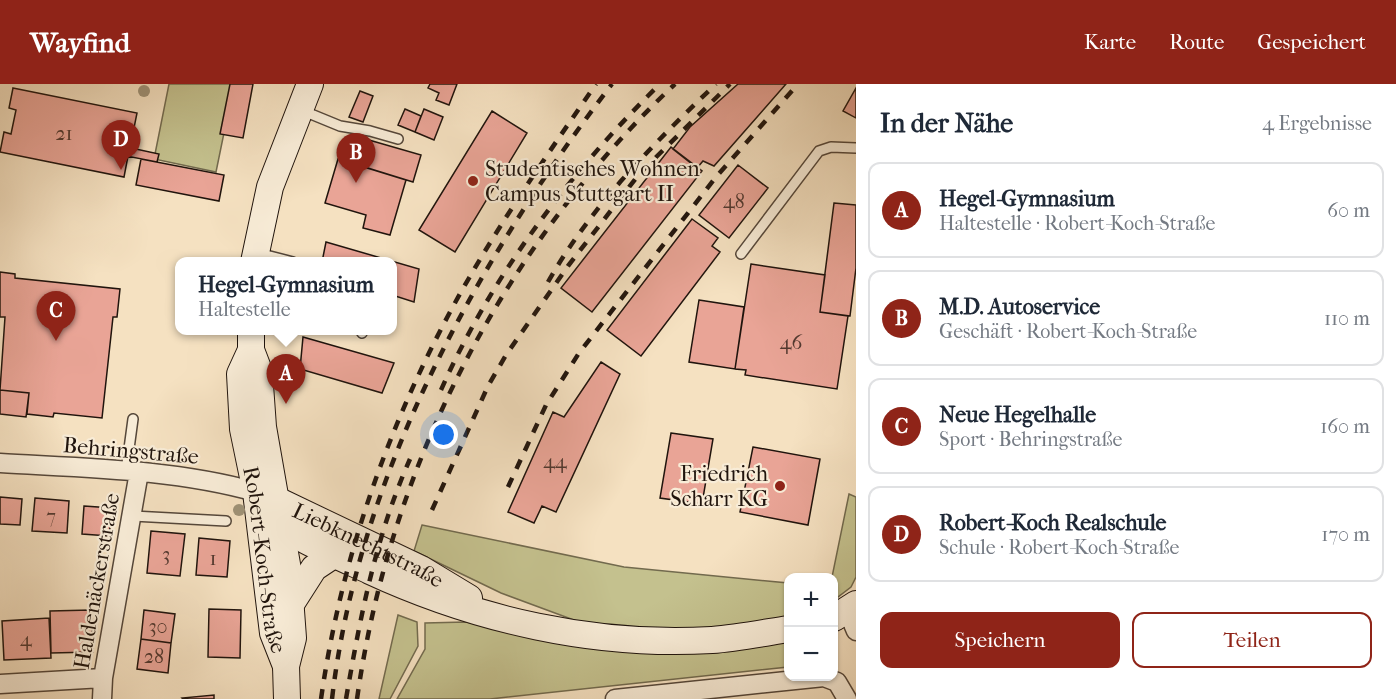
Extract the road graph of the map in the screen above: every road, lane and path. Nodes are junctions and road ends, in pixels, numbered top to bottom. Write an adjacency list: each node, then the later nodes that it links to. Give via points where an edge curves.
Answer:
1 (310, 84): 2 (street)
2 (299, 109): 3 (lane, via 340,126); 6 (street, via 270,187)
3 (398, 139)
4 (856, 148): 5 (lane, via 831,147 819,151)
5 (741, 254)
6 (254, 257)
7 (251, 340): 11 (street, Robert-Koch-Straße, via 258,371)
8 (133, 419): 10 (lane)
9 (0, 463): 10 (street, Behringstraße)
10 (132, 472): 11 (street, Behringstraße, via 210,481); 12 (street, Haldenäckerstraße)
11 (267, 495): 14 (street, Robert-Koch-Straße); 17 (street, Liebknechtstraße, via 421,568); 19 (street, Robert-Koch-Straße, via 273,633)
12 (133, 516): 13 (lane); 20 (street, Haldenäckerstraße)
13 (226, 521)
14 (282, 525): 15 (street, Liebknechtstraße); 16 (street, Robert-Koch-Straße)
15 (335, 554): 16 (street, via 314,568); 17 (street, Liebknechtstraße, via 411,590)
16 (291, 604): 19 (street, Robert-Koch-Straße, via 293,638)
17 (506, 620): 18 (street, Liebknechtstraße, via 646,641 713,640)
18 (784, 630)
19 (286, 666): 24 (street)
20 (103, 678): 21 (street); 23 (street, Haldenäckerstraße)
21 (0, 684)
22 (847, 698): 25 (street, via 837,682 824,677)
23 (102, 699)
24 (287, 699)
25 (615, 699)

